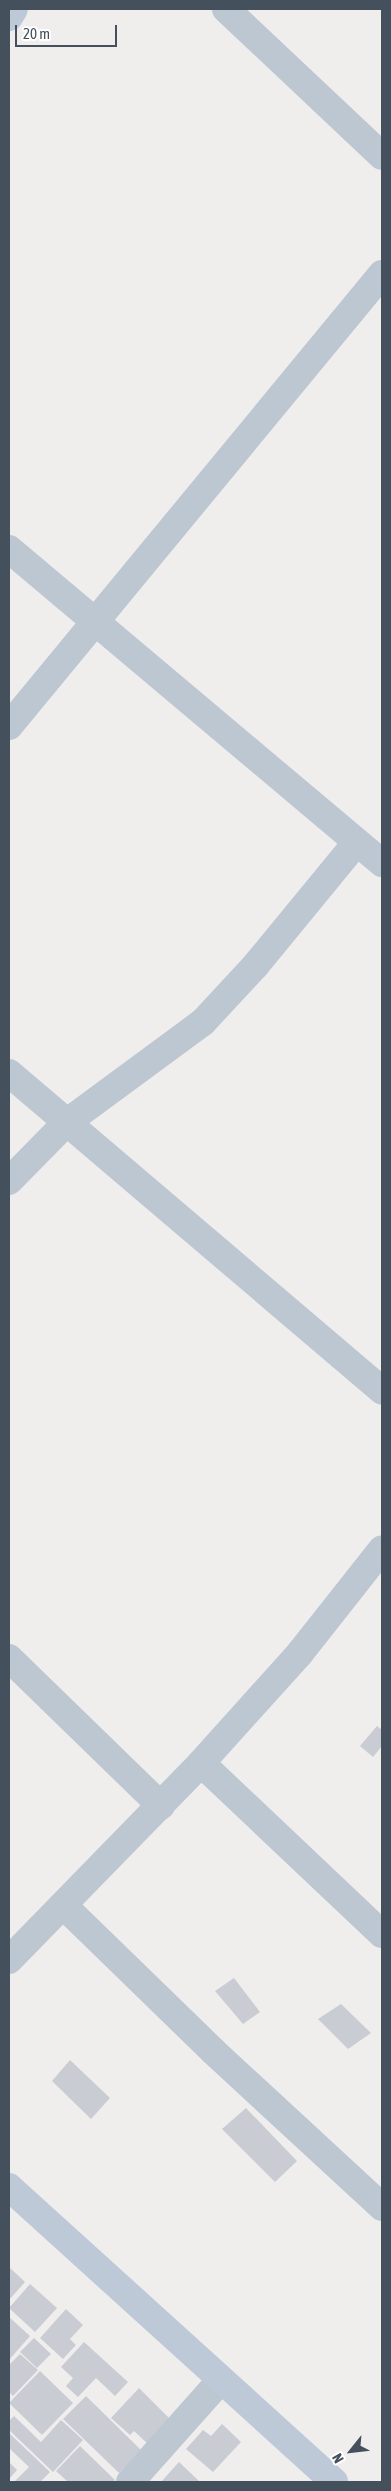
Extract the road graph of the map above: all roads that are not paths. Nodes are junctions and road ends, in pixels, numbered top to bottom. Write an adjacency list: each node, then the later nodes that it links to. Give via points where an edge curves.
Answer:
1 (14, 9): 3 (street)
2 (226, 9): 4 (street)
3 (9, 17)
4 (382, 156)
5 (382, 274): 7 (street)
6 (9, 549): 7 (street)
7 (96, 622): 8 (street); 9 (street)
8 (9, 726)
9 (356, 842): 10 (street); 12 (street, via 255,966 203,1022)
10 (382, 864)
11 (9, 1072): 12 (street)
12 (66, 1123): 13 (street); 14 (street)
13 (9, 1181)
14 (382, 1391)
15 (382, 1549): 17 (street, via 300,1653)
16 (9, 1658): 18 (street)
17 (201, 1763): 18 (street); 20 (street)
18 (161, 1806): 19 (street)
19 (64, 1906): 21 (street); 23 (street, via 213,2051)
20 (382, 1934)
21 (9, 1960)
22 (9, 2187): 24 (street)
23 (382, 2207)
24 (221, 2380): 25 (street); 26 (street)
25 (130, 2482)
26 (334, 2482)

